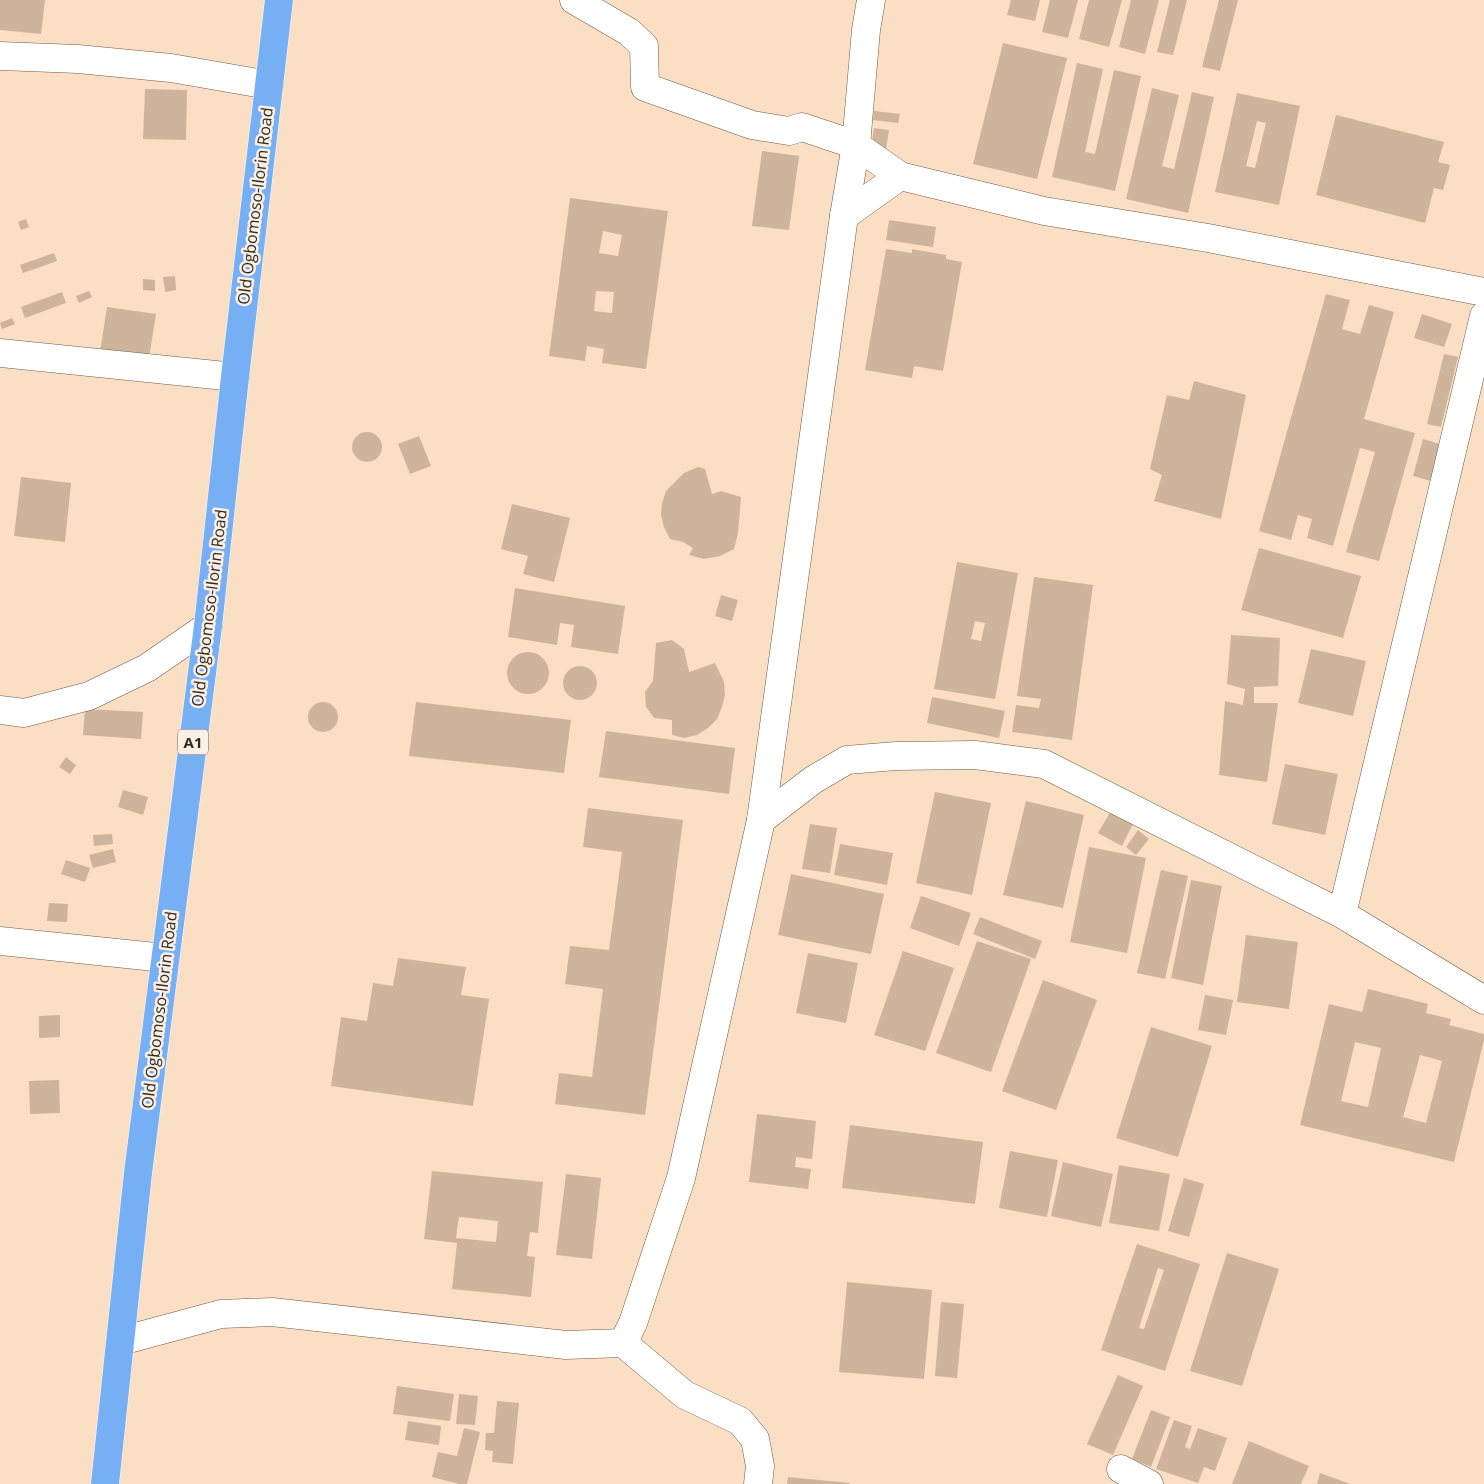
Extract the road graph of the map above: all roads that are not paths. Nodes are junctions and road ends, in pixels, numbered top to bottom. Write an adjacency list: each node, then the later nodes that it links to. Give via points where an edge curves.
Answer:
1 (280, 0): 5 (highway, Old Ogbomoso-Ilorin Road / A1)
2 (574, 0): 6 (street, via 629,32 644,46 645,87 752,125 789,131 802,127)
3 (871, 0): 6 (street)
4 (0, 56): 5 (street, via 172,68)
5 (269, 85): 12 (highway, Old Ogbomoso-Ilorin Road / A1)
6 (856, 145): 7 (street); 8 (street)
7 (900, 176): 8 (street); 9 (street, via 1044,211 1208,238)
8 (844, 216): 15 (street)
9 (1484, 292)
10 (1484, 316): 16 (street)
11 (0, 353): 12 (street)
12 (235, 377): 13 (highway, Old Ogbomoso-Ilorin Road / A1)
13 (208, 626): 14 (street, via 147,668 88,696 24,713); 18 (highway, Old Ogbomoso-Ilorin Road / A1)
14 (0, 710)
15 (761, 820): 16 (street, via 813,780 847,760 975,755 1044,764); 21 (street, via 681,1178)
16 (1342, 914): 19 (street)
17 (0, 941): 18 (street)
18 (165, 958): 20 (highway, Old Ogbomoso-Ilorin Road / A1)
19 (1484, 1000)
20 (121, 1341): 21 (street, via 221,1314 272,1312 566,1345); 23 (highway, Old Ogbomoso-Ilorin Road / A1)
21 (623, 1344): 24 (street, via 685,1395 740,1421 755,1439 760,1466)
22 (1121, 1469): 25 (street)
23 (105, 1484)
24 (758, 1484)
25 (1150, 1484)

